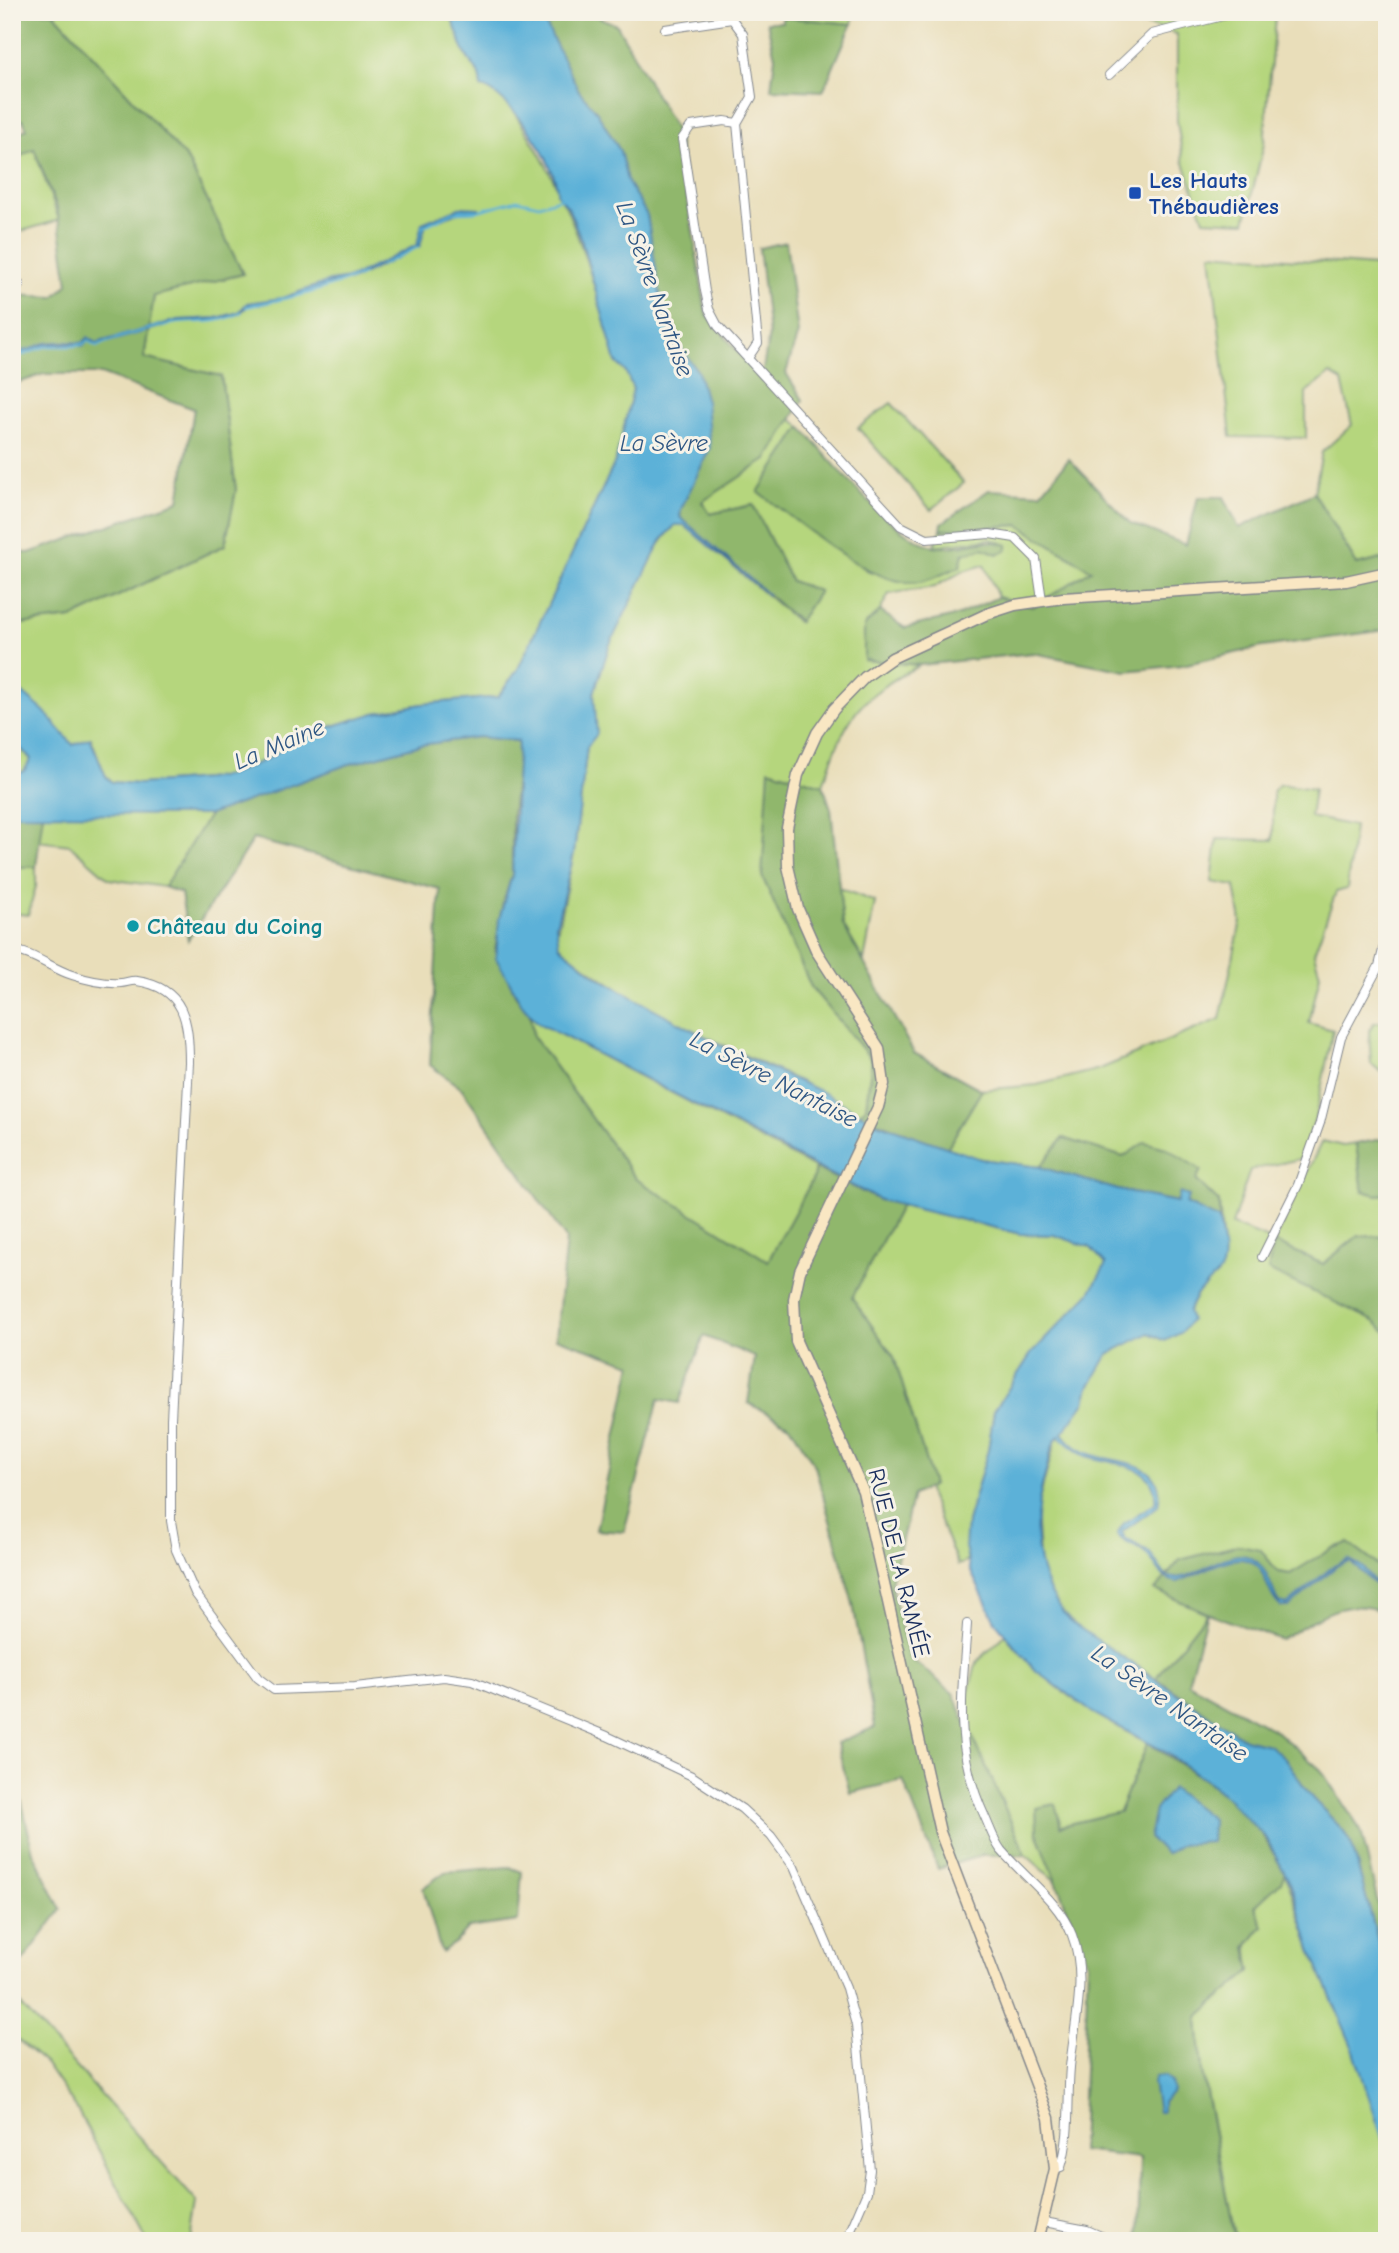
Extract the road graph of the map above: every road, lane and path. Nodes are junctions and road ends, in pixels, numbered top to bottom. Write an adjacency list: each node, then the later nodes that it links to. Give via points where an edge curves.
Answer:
1 (1238, 12): 4 (street, via 1152,34)
2 (732, 16): 3 (street); 5 (street, via 743,34 752,97)
3 (665, 29)
4 (1109, 75)
5 (737, 122): 6 (street, via 758,343); 6 (street, via 691,126 682,139 709,309)
6 (748, 358): 8 (street, via 901,526 927,539 990,534 1015,538 1036,559)
7 (1387, 572): 8 (main road, RUE DE LA RAMÉE, via 1346,581)
8 (1042, 600): 15 (main road, RUE DE LA RAMÉE, via 987,614 878,668 834,709 817,733 797,775 787,828 792,888 817,952 879,1048 884,1074 878,1107 798,1279 793,1306 796,1341 863,1491 928,1785 954,1874 1042,2095)
9 (1387, 934): 13 (street, via 1379,966 1341,1037 1320,1124 1298,1185)
10 (12, 950): 11 (street)
11 (23, 952): 12 (street); 17 (street, via 72,975 135,981 158,989 174,999 187,1019 171,1521 176,1550 195,1593 258,1678 274,1690 444,1677 472,1681 615,1740 717,1790 771,1836 794,1867 846,1988 856,2025 870,2170 867,2192)
12 (12, 958)
13 (1262, 1257)
14 (967, 1624): 15 (street, via 960,1707 965,1758 978,1801 999,1848 1066,1920 1077,1957 1067,2149 1061,2167)
15 (1055, 2169): 16 (main road, RUE DE LA RAMÉE)
16 (1044, 2221): 18 (main road, RUE DE LA RAMÉE); 19 (street)
17 (846, 2241)
18 (1038, 2241)
19 (1113, 2241)

